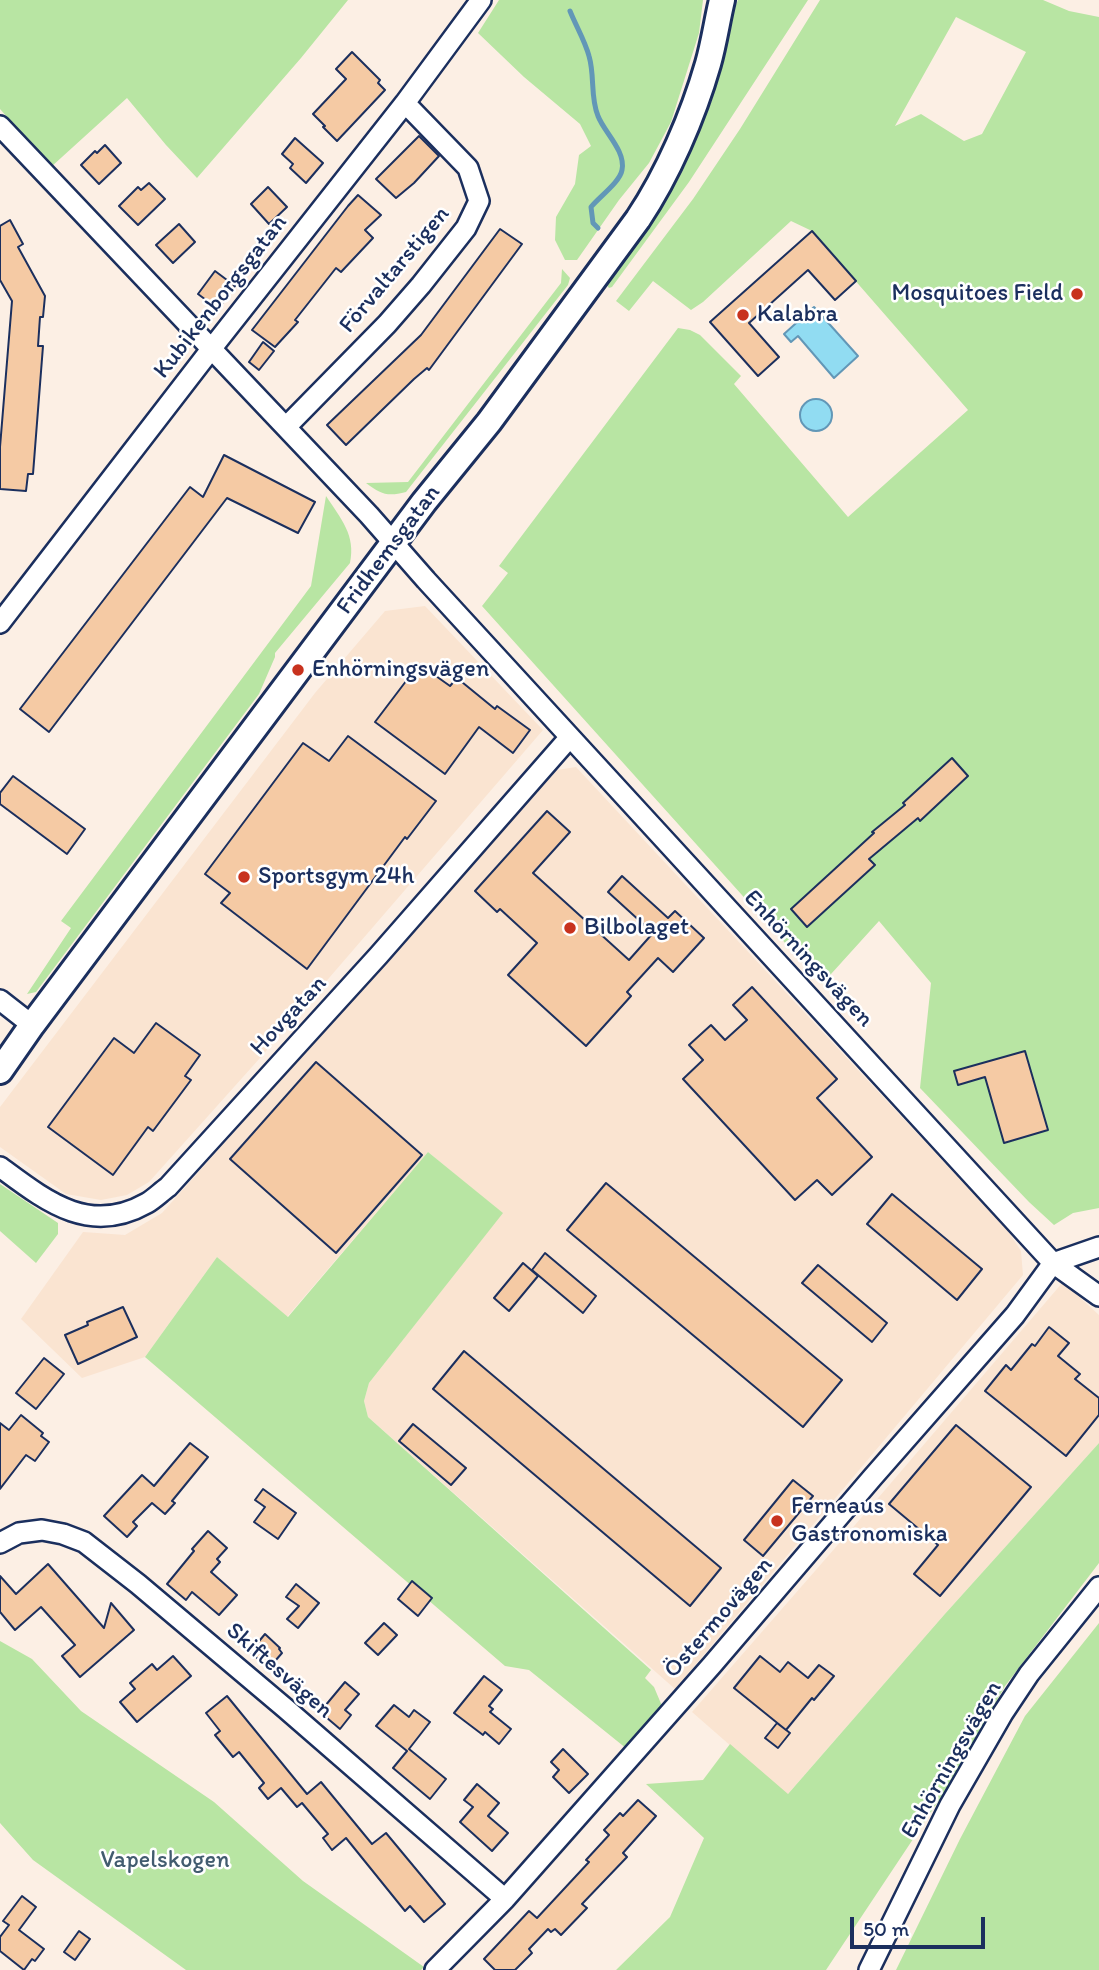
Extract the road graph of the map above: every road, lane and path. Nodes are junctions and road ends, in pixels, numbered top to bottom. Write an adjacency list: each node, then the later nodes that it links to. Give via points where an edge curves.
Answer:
1 (481, 0): 3 (street, Kubikenborgsgatan)
2 (722, 0): 7 (street, Fridhemsgatan, via 708,65 651,200)
3 (405, 103): 5 (street, Kubikenborgsgatan); 6 (street, Förvaltarstigen, via 468,168 479,201 466,229 421,285)
4 (0, 126): 5 (street, Enhörningsvägen)
5 (212, 348): 6 (street, Enhörningsvägen); 8 (street, Kubikenborgsgatan)
6 (286, 427): 7 (street, Enhörningsvägen)
7 (394, 543): 9 (street, Enhörningsvägen); 11 (street, Fridhemsgatan)
8 (0, 623)
9 (570, 737): 13 (street, Hovgatan, via 379,955 148,1203 112,1216 78,1214 59,1208); 15 (street, Enhörningsvägen)
10 (0, 1000): 11 (street)
11 (32, 1025): 12 (street, Fridhemsgatan)
12 (0, 1071)
13 (0, 1167)
14 (1099, 1247): 15 (street)
15 (1053, 1263): 16 (street, Enhörningsvägen); 19 (street, Östermovägen, via 1015,1315)
16 (1099, 1296)
17 (0, 1543): 19 (street, Skiftesvägen, via 19,1533 42,1530 84,1542)
18 (1099, 1587): 21 (street, Enhörningsvägen, via 1003,1713 950,1805)
19 (505, 1899): 20 (street, Östermovägen)
20 (435, 1970)
21 (869, 1970)

